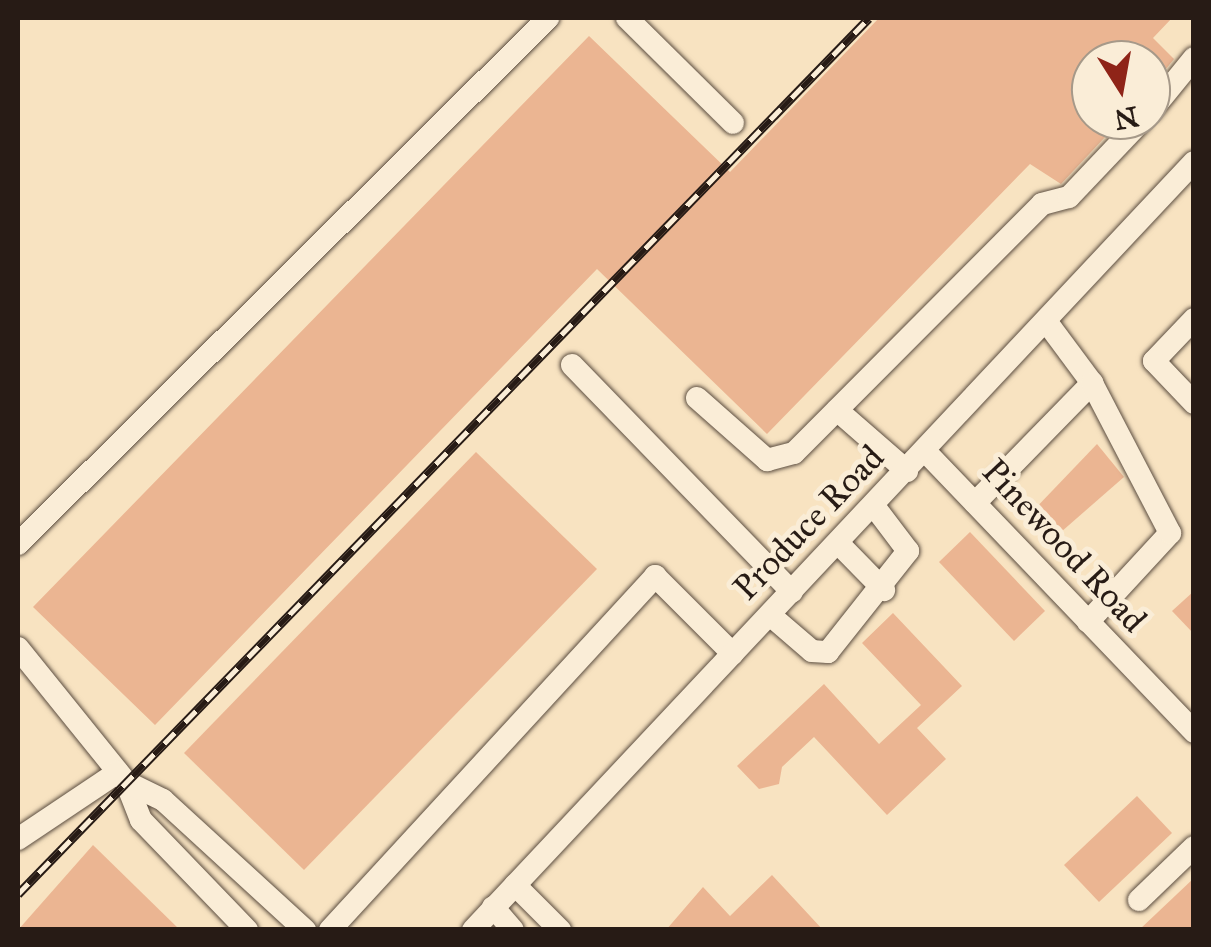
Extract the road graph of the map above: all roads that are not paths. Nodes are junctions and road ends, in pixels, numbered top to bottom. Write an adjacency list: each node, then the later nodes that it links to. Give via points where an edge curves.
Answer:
1 (548, 18): 21 (street)
2 (626, 18): 6 (street)
3 (1194, 41): 4 (street)
4 (1194, 56): 5 (street)
5 (1171, 85)
6 (733, 123)
7 (1123, 140): 15 (street, via 1069,197 1042,204)
8 (1194, 162): 10 (street, Produce Road)
9 (1194, 319): 14 (street, via 1154,361)
10 (1046, 322): 12 (street); 16 (street, Produce Road)
11 (572, 366): 23 (street)
12 (1092, 383): 18 (street); 25 (street, via 1170,532)
13 (697, 398): 15 (street, via 767,460 794,453)
14 (1194, 403)
15 (837, 410): 17 (street)
16 (926, 452): 17 (street, Produce Road); 18 (street, Pinewood Road)
17 (907, 471): 19 (street, Produce Road)
18 (975, 503): 25 (street, Pinewood Road)
19 (874, 506): 20 (street, Produce Road); 22 (street, via 908,550)
20 (838, 543): 22 (street); 23 (street, Produce Road)
21 (18, 544)
22 (884, 590): 24 (street, via 828,652 812,651)
23 (792, 592): 24 (street, Produce Road)
24 (770, 615): 27 (street, Produce Road)
25 (1088, 622): 28 (street, Pinewood Road)
26 (18, 648): 29 (street)
27 (733, 654): 34 (street, Produce Road); 39 (street, via 655,576)
28 (1194, 732)
29 (122, 778): 30 (street); 32 (street, via 163,800); 33 (street, via 141,820)
30 (18, 839)
31 (1194, 848): 35 (street)
32 (218, 850): 33 (street); 38 (street)
33 (194, 875): 37 (street)
34 (514, 885): 36 (street, Produce Road); 42 (street)
35 (1139, 900)
36 (493, 907): 40 (street, Produce Road); 41 (street)
37 (247, 930)
38 (304, 930)
39 (330, 930)
40 (472, 930)
41 (513, 930)
42 (560, 930)

